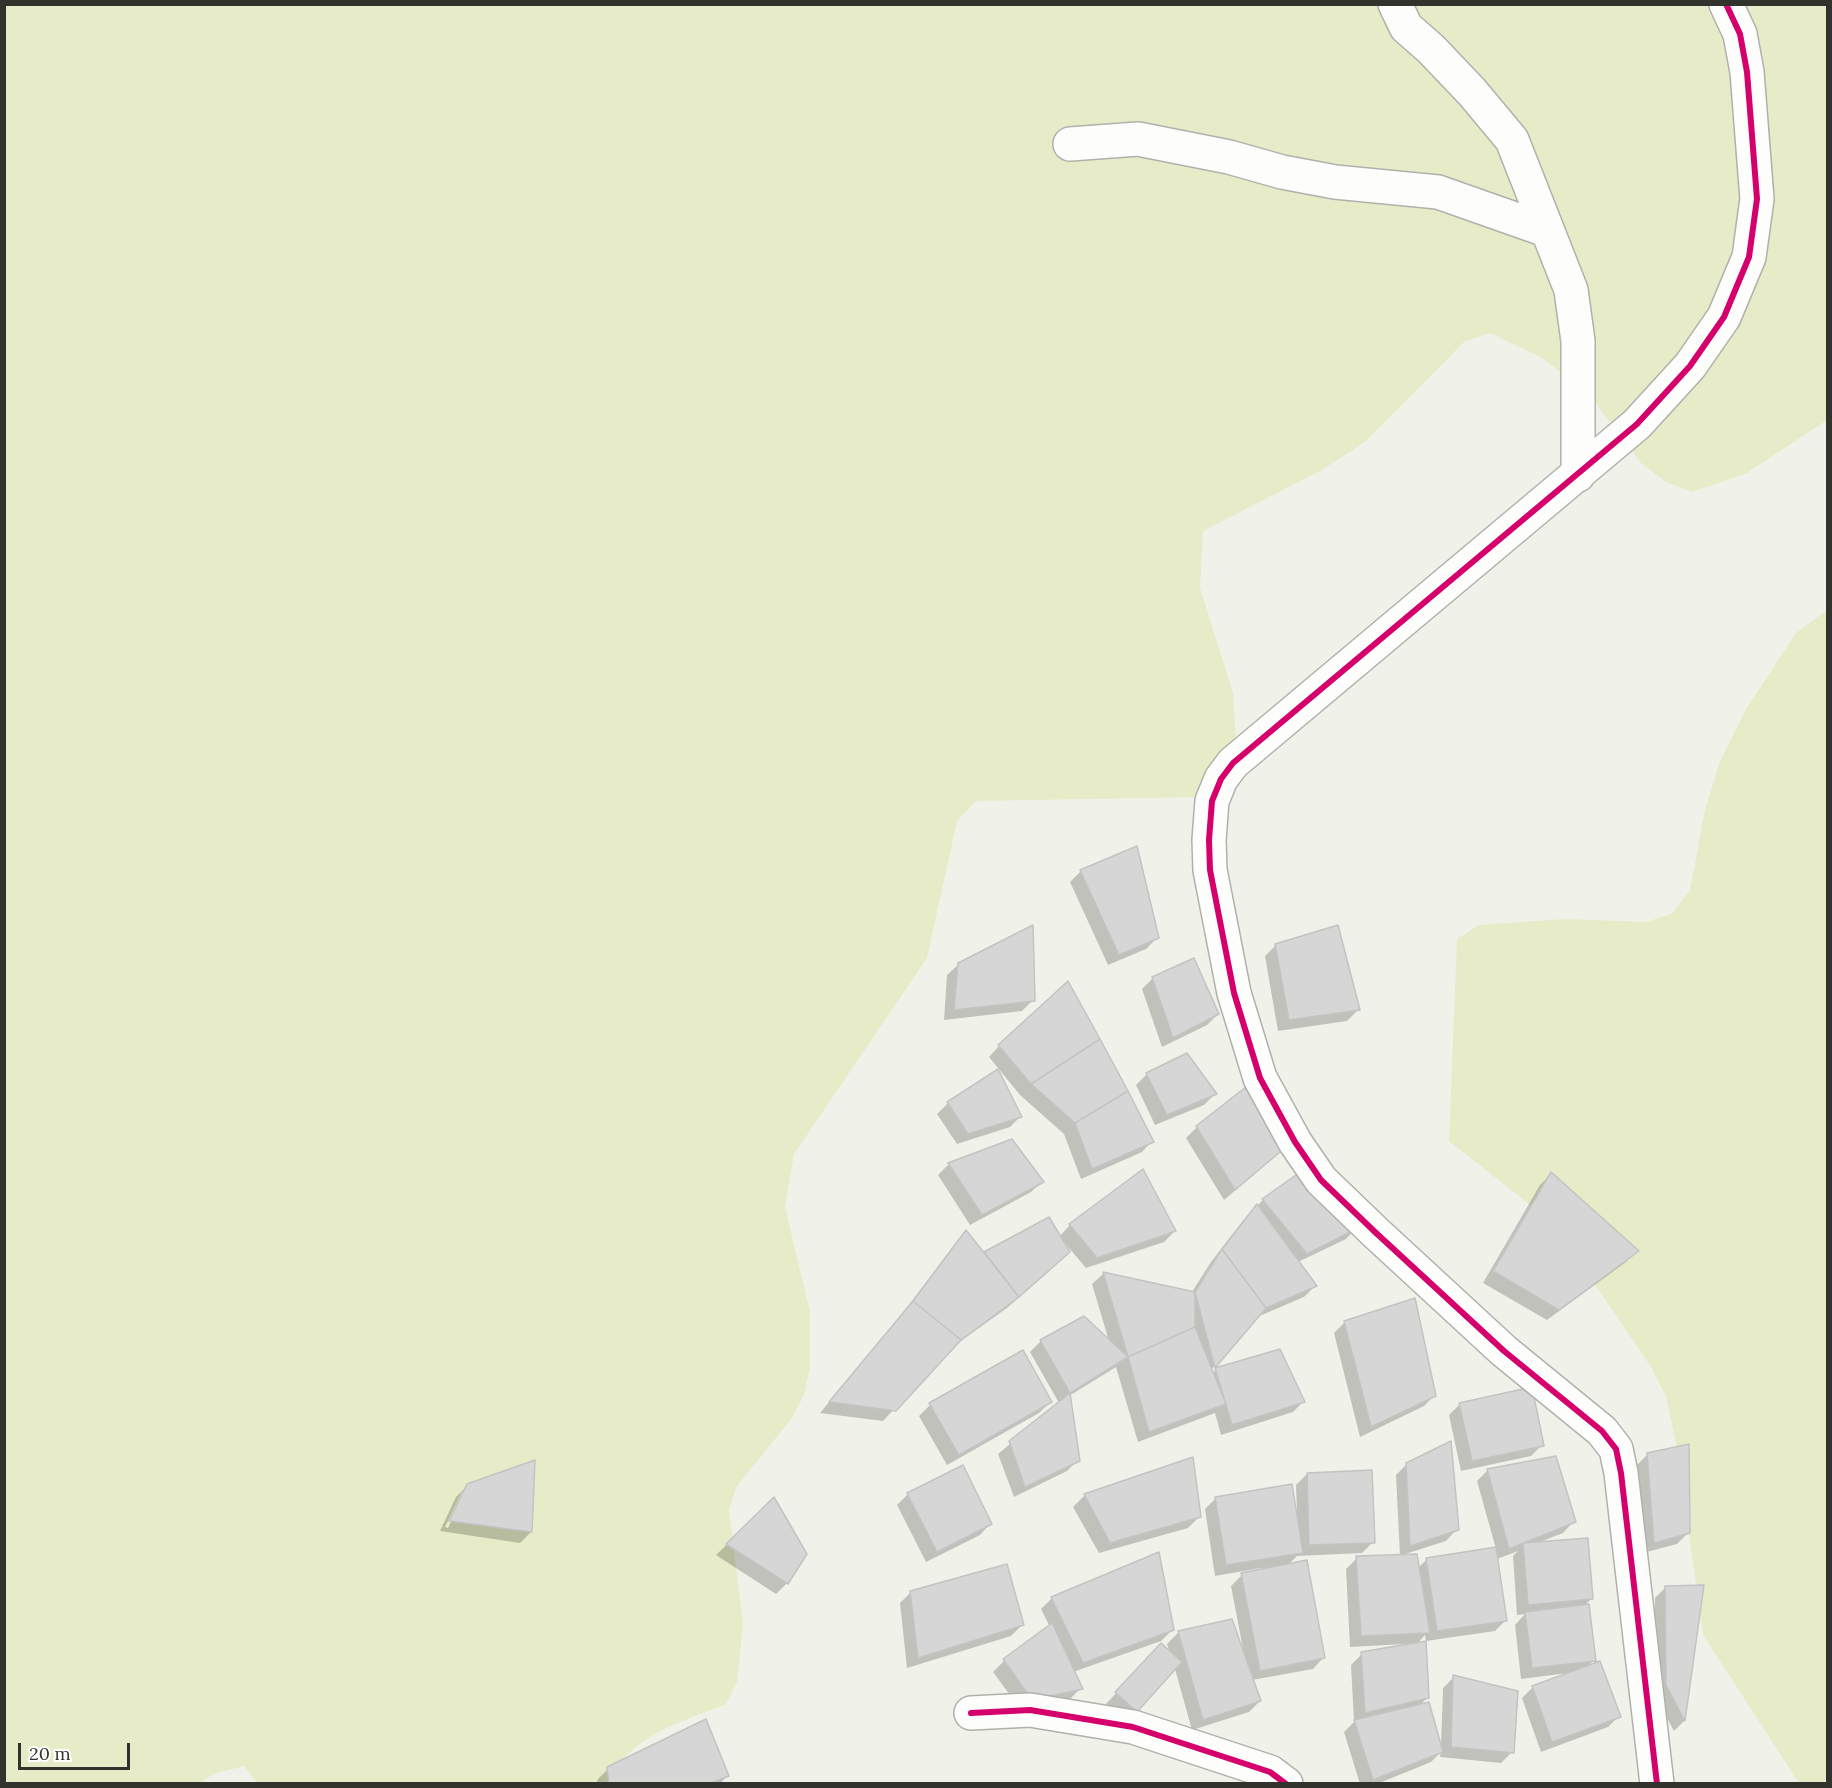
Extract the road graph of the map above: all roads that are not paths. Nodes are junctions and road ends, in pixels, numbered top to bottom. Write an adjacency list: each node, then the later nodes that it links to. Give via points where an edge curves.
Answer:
1 (1395, 4): 4 (street, via 1406,27 1472,92 1512,140)
2 (1726, 4): 5 (street, via 1740,34 1747,72 1757,199 1749,257 1724,317 1690,366 1637,424)
3 (1070, 144): 4 (street, via 1138,139 1335,182 1438,192)
4 (1546, 230): 5 (street, via 1571,290 1578,340)
5 (1578, 475): 8 (street, via 1233,764 1221,779 1212,801 1210,870 1234,993 1260,1078 1321,1180 1504,1351 1602,1431 1616,1449)
6 (971, 1713): 7 (street, via 1030,1710 1133,1727 1270,1772)
7 (1286, 1784)
8 (1657, 1784)

